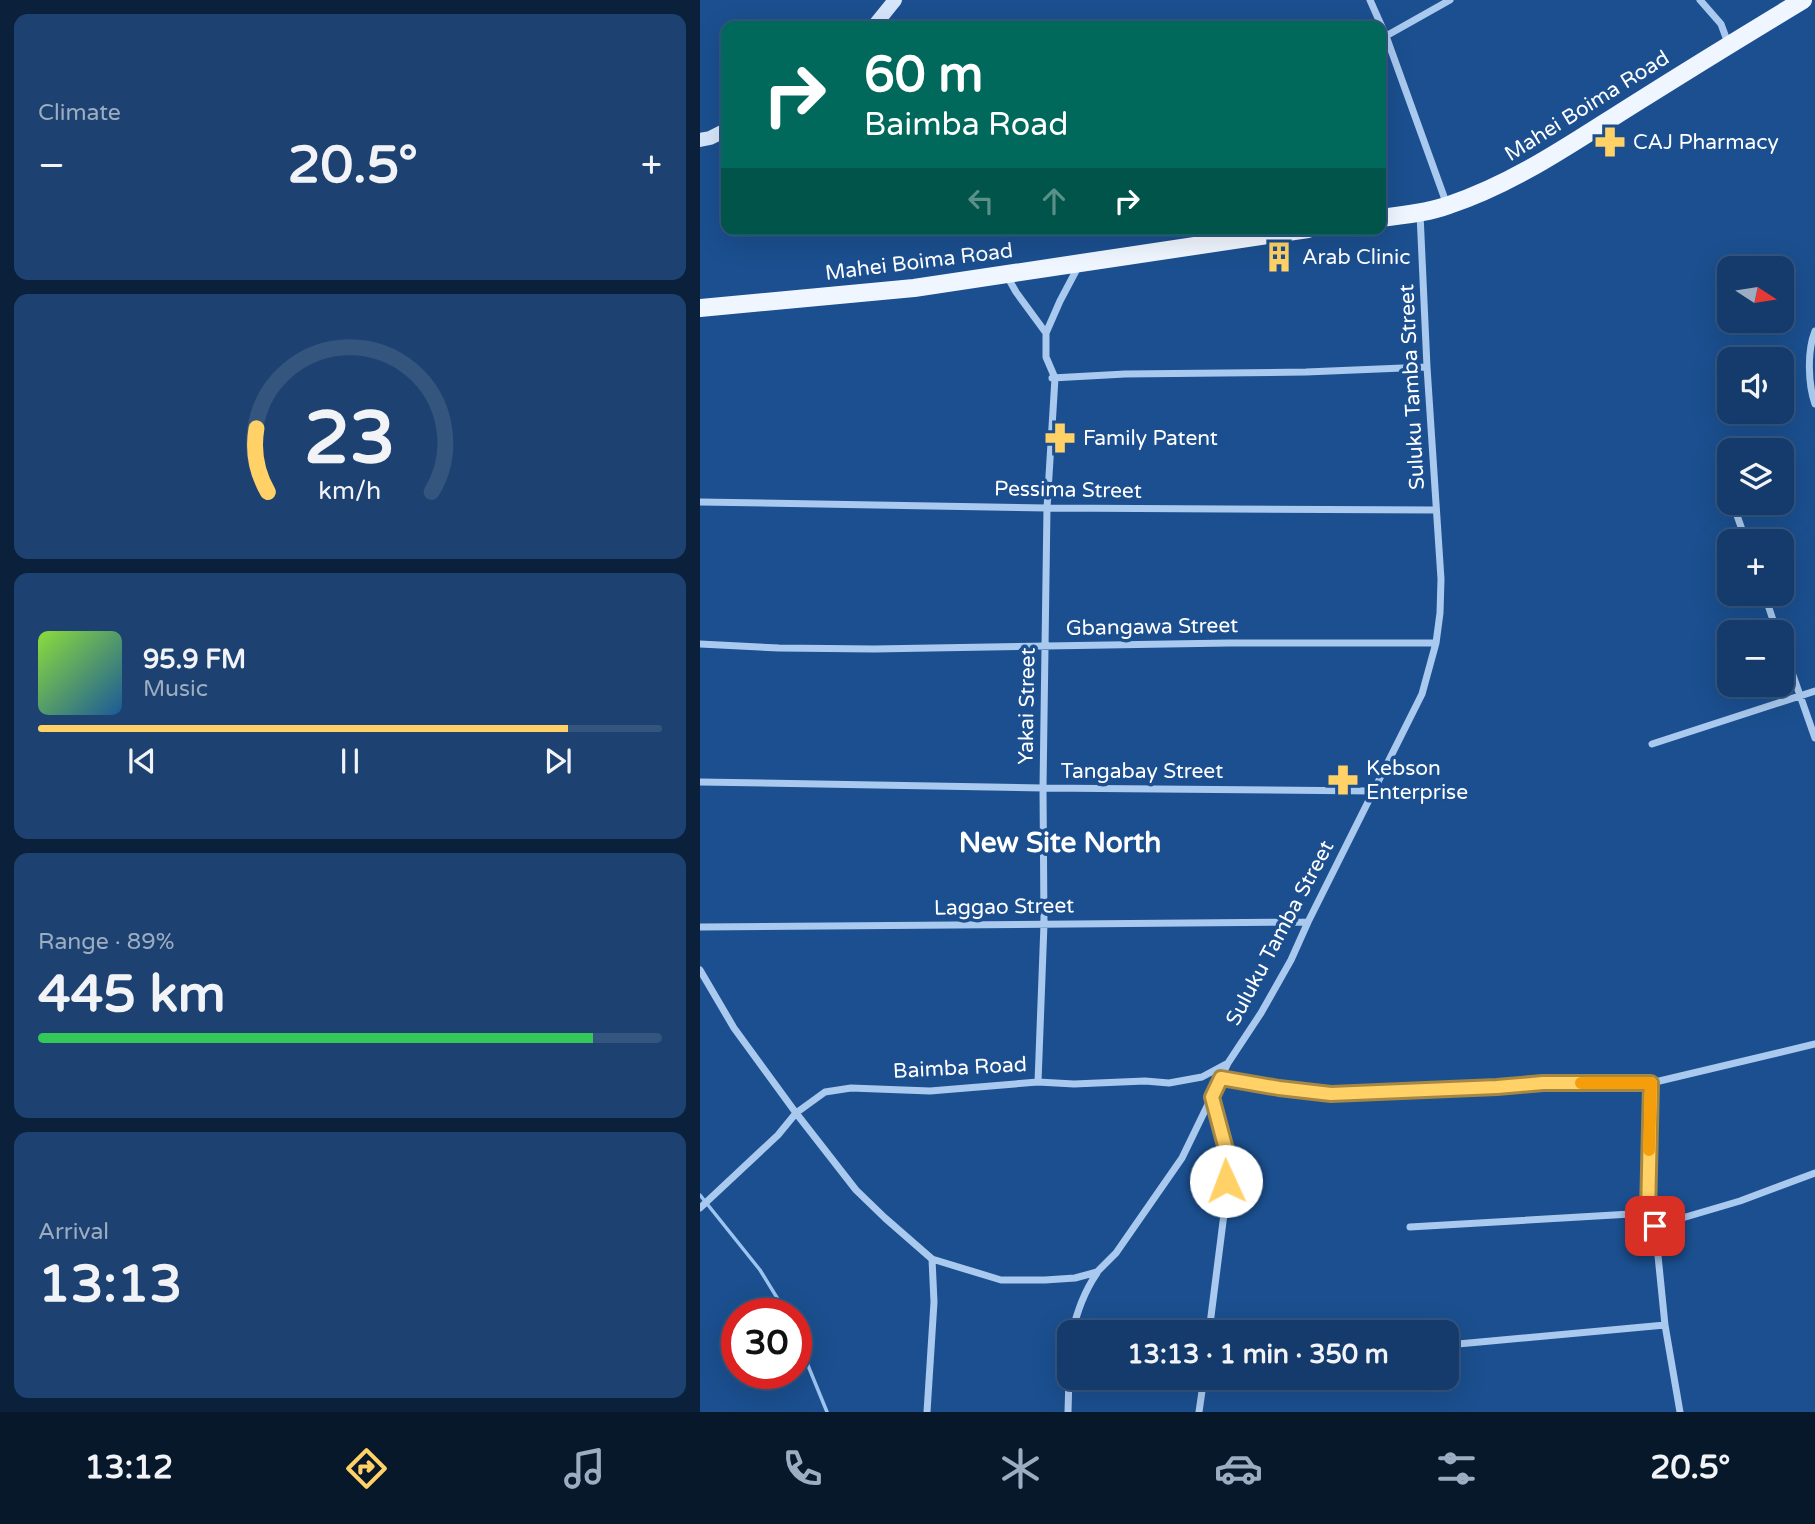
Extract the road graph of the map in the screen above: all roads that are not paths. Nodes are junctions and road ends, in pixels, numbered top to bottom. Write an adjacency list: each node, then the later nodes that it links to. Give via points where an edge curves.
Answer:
1 (895, 0): 6 (street)
2 (1370, 0): 7 (street)
3 (1450, 0): 8 (street)
4 (1700, 0): 9 (street, via 1721,24)
5 (1803, 0): 9 (main road, Mahei Boima Road)
6 (878, 21)
7 (1379, 21)
8 (1386, 36): 12 (street)
9 (1729, 44): 12 (main road, Mahei Boima Road, via 1529,170)
10 (721, 132): 11 (street)
11 (700, 140)
12 (1448, 206): 13 (main road, Mahei Boima Road)
13 (1420, 213): 14 (main road, Mahei Boima Road); 21 (street, Suluku Tamba Street)
14 (1386, 217)
15 (1268, 235): 16 (main road, Mahei Boima Road)
16 (1080, 263): 17 (main road, Mahei Boima Road); 20 (street)
17 (1007, 275): 18 (main road, Mahei Boima Road); 20 (street, Yakai Street)
18 (700, 308)
19 (1815, 331): 23 (street, via 1810,390)
20 (1046, 333): 22 (street, Yakai Street, via 1046,356)
21 (1427, 367): 22 (street); 26 (street, Suluku Tamba Street)
22 (1053, 378): 25 (street, Yakai Street)
23 (1815, 404)
24 (700, 502): 25 (street, Pessima Street)
25 (1047, 508): 26 (street, Pessima Street); 29 (street, Yakai Street)
26 (1436, 510): 27 (street, Suluku Tamba Street, via 1441,579)
27 (1436, 643): 29 (street, Gbangawa Street); 37 (street, Suluku Tamba Street, via 1422,694)
28 (700, 644): 29 (street, Gbangawa Street, via 874,649)
29 (1045, 646): 36 (street, Yakai Street)
30 (1794, 679): 32 (street)
31 (1815, 691): 32 (street)
32 (1800, 696): 33 (street); 34 (street)
33 (1815, 738)
34 (1652, 744)
35 (700, 782): 36 (street, Tangabay Street)
36 (1042, 788): 37 (street, Tangabay Street); 39 (street, Yakai Street)
37 (1374, 791): 38 (street, Suluku Tamba Street)
38 (1308, 922): 39 (street, Laggao Street); 43 (street, Suluku Tamba Street, via 1261,1013)
39 (1044, 924): 40 (street, Laggao Street); 45 (street, Yakai Street)
40 (700, 927)
41 (700, 970): 48 (street, via 734,1028)
42 (1815, 1044): 46 (street)
43 (1228, 1063): 44 (street, Suluku Tamba Street); 45 (street, Baimba Road, via 1202,1077 1169,1083)
44 (1221, 1078): 46 (street, via 1331,1094 1543,1083); 47 (street, Suluku Tamba Street)
45 (1038, 1082): 48 (street, Baimba Road, via 930,1091 851,1088 825,1092)
46 (1651, 1083): 51 (street)
47 (1212, 1097): 55 (street, Suluku Tamba Street, via 1182,1158 1116,1253); 57 (street, via 1228,1157)
48 (796, 1113): 50 (street, Baimba Road); 54 (street, via 856,1190)
49 (1815, 1173): 52 (street)
50 (701, 1207)
51 (1648, 1213): 52 (street); 53 (street)
52 (1655, 1226): 58 (street)
53 (1410, 1227)
54 (932, 1259): 55 (street, via 1001,1280 1075,1278); 62 (street)
55 (1097, 1272): 56 (street, Suluku Tamba Street)
56 (1075, 1320)
57 (1211, 1320)
58 (1665, 1325): 59 (street); 65 (street)
59 (1459, 1344)
60 (1069, 1390): 63 (street)
61 (1202, 1390): 64 (street)
62 (927, 1412)
63 (1068, 1412)
64 (1199, 1412)
65 (1680, 1412)

